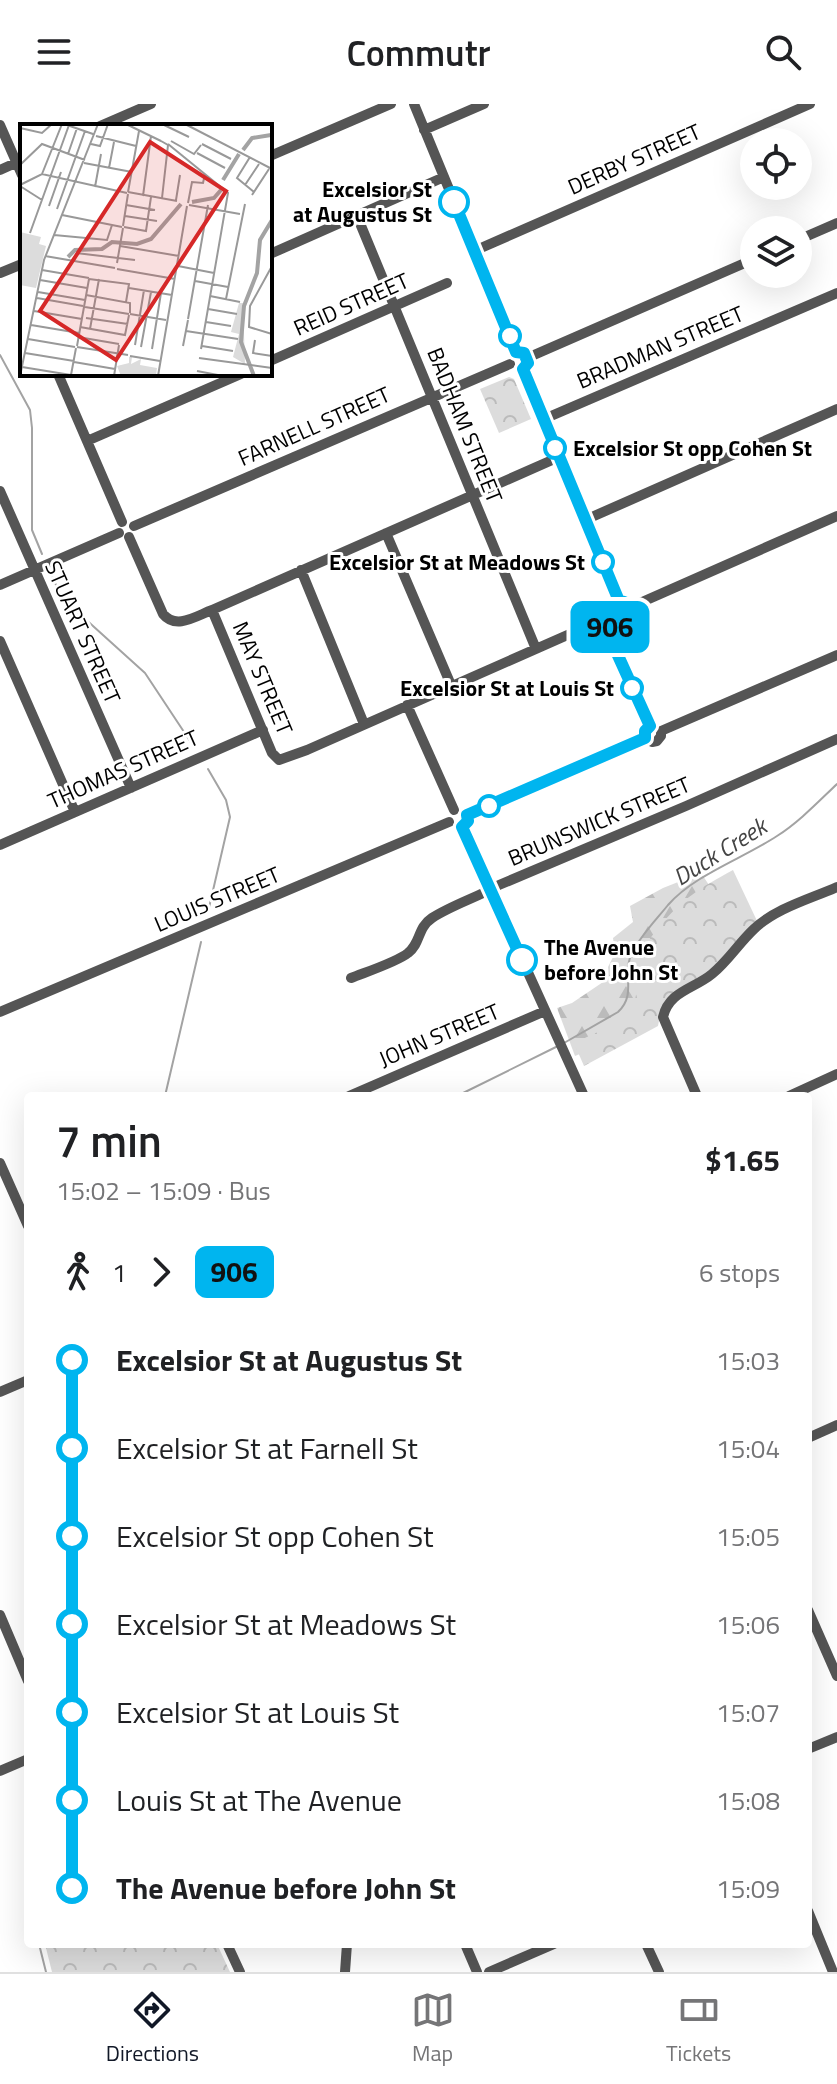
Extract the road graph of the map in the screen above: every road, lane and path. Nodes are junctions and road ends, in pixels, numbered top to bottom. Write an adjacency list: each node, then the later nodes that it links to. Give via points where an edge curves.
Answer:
1 (151, 104): 6 (street)
2 (391, 104): 9 (street)
3 (414, 104): 8 (street)
4 (484, 104): 8 (street)
5 (810, 104): 16 (street, DERBY STREET)
6 (105, 124)
7 (0, 125): 10 (street)
8 (424, 130): 12 (street)
9 (272, 155)
10 (19, 161): 11 (street)
11 (0, 170)
12 (444, 177): 13 (street); 16 (street)
13 (357, 216): 17 (street); 23 (street, BADHAM STREET)
14 (837, 223): 15 (street)
15 (812, 234)
16 (474, 251): 24 (street)
17 (272, 253)
18 (20, 265): 20 (street)
19 (740, 265): 25 (street)
20 (0, 273)
21 (447, 283): 23 (street, REID STREET)
22 (837, 293): 33 (street, BRADMAN STREET)
23 (394, 307): 26 (street, REID STREET); 31 (street, BADHAM STREET)
24 (516, 352): 25 (street); 27 (street)
25 (527, 358): 28 (street)
26 (272, 360)
27 (510, 364): 28 (street); 31 (street, FARNELL STREET)
28 (523, 369): 33 (street)
29 (59, 376): 34 (street)
30 (236, 376): 34 (street)
31 (432, 396): 37 (street, BADHAM STREET); 40 (street, FARNELL STREET)
32 (837, 409): 39 (street)
33 (544, 419): 35 (street)
34 (87, 441): 40 (street)
35 (559, 457): 37 (street); 39 (street)
36 (0, 491): 42 (street, STUART STREET)
37 (472, 494): 41 (street); 49 (street, BADHAM STREET)
38 (837, 516): 45 (street)
39 (585, 520): 45 (street)
40 (126, 530): 42 (street, FARNELL STREET); 46 (street, via 168,619 177,623)
41 (386, 533): 43 (street); 51 (street)
42 (34, 570): 44 (street, FARNELL STREET); 59 (street, STUART STREET)
43 (301, 570): 46 (street); 53 (street)
44 (0, 585)
45 (623, 604): 47 (street, via 613,604 598,618)
46 (212, 610): 55 (street, MAY STREET)
47 (602, 626): 49 (street); 54 (street)
48 (0, 641): 61 (street)
49 (536, 649): 51 (street)
50 (837, 655): 56 (street)
51 (451, 685): 52 (street)
52 (407, 705): 53 (street); 60 (street)
53 (364, 724): 55 (street, MAY STREET, via 279,760)
54 (650, 726): 56 (street); 57 (street)
55 (263, 730): 59 (street, THOMAS STREET)
56 (661, 731): 57 (street, via 657,741)
57 (645, 738): 62 (street)
58 (837, 739): 67 (street, BRUNSWICK STREET)
59 (131, 788): 61 (street, THOMAS STREET)
60 (454, 810): 62 (street); 63 (street)
61 (75, 812): 65 (street, THOMAS STREET)
62 (467, 815): 64 (street)
63 (449, 822): 64 (street); 70 (street, LOUIS STREET)
64 (462, 827): 67 (street)
65 (0, 845)
66 (837, 887): 74 (street, via 756,927 715,972 675,996 665,1009 663,1017)
67 (490, 890): 68 (street, BRUNSWICK STREET, via 423,924 408,954); 69 (street)
68 (351, 978)
69 (545, 1011): 72 (street, JOHN STREET); 73 (street)
70 (0, 1012)
71 (837, 1074): 75 (street)
72 (358, 1092)
73 (582, 1092)
74 (695, 1092)
75 (798, 1092)
76 (0, 1163): 77 (street)
77 (24, 1217)
78 (24, 1382): 79 (street)
79 (0, 1392)
80 (837, 1425): 81 (street)
81 (812, 1436)
82 (0, 1615): 86 (street)
83 (812, 1619): 85 (street)
84 (837, 1645): 85 (street)
85 (825, 1650): 87 (street)
86 (24, 1672)
87 (837, 1676)
88 (837, 1737): 89 (street)
89 (812, 1747)
90 (24, 1761): 91 (street)
91 (0, 1771)
92 (812, 1921): 103 (street)
93 (229, 1948): 98 (street)
94 (347, 1948): 99 (street)
95 (467, 1948): 100 (street)
96 (545, 1948): 101 (street)
97 (648, 1948): 102 (street)
98 (240, 1972)
99 (345, 1972)
100 (477, 1972)
101 (489, 1972)
102 (659, 1972)
103 (833, 1972)

